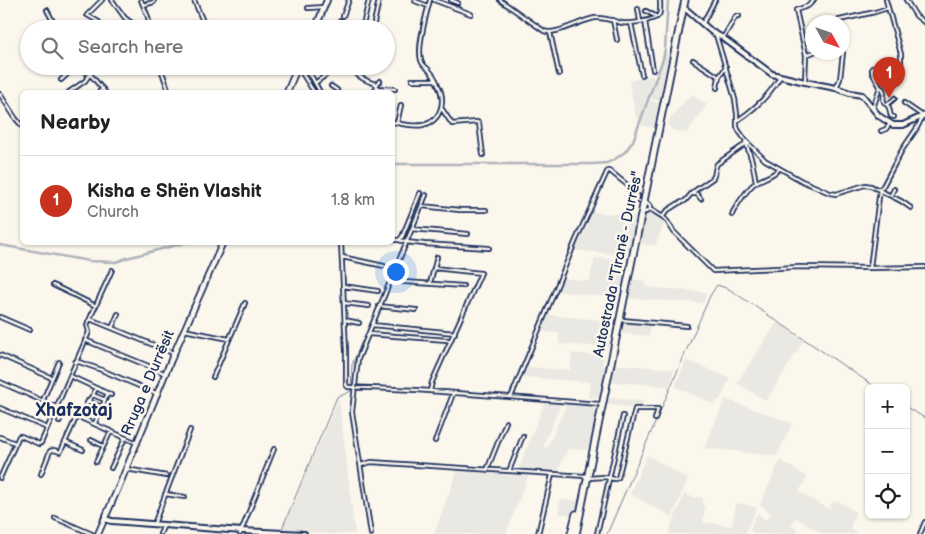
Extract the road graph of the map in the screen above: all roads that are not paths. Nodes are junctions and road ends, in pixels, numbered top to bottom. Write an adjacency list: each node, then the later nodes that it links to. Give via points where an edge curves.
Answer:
1 (102, 0): 36 (street, via 87,15)
2 (112, 0): 37 (street)
3 (141, 0): 21 (street)
4 (194, 0): 39 (street)
5 (327, 0): 23 (main road)
6 (349, 0): 31 (street)
7 (369, 0): 41 (street)
8 (379, 0): 42 (street)
9 (432, 0): 22 (street); 30 (street)
10 (451, 0): 20 (street)
11 (500, 0): 49 (street)
12 (660, 0): 33 (street)
13 (684, 0): 25 (highway, Autostrada "Tiranë - Durrës"); 116 (highway, Autostrada "Tiranë - Durrës")
14 (715, 0): 48 (street)
15 (814, 0): 53 (street, via 796,10)
16 (886, 0): 26 (street)
17 (906, 0): 47 (street)
18 (415, 1): 22 (street)
19 (154, 2): 21 (street)
20 (458, 3)
21 (143, 5): 38 (street)
22 (428, 6): 74 (street, via 419,50 422,63)
23 (324, 7): 24 (street); 40 (main road)
24 (308, 8)
25 (684, 8): 48 (street); 123 (highway, Autostrada "Tiranë - Durrës")
26 (888, 8): 34 (street); 83 (street, via 901,65 894,72 872,68)
27 (638, 9): 44 (street)
28 (47, 10): 35 (street)
29 (646, 11): 33 (street)
30 (471, 14)
31 (343, 16)
32 (739, 16): 51 (street)
33 (657, 17): 45 (street)
34 (850, 18)
35 (52, 20)
36 (96, 20)
37 (129, 20)
38 (148, 20)
39 (202, 20)
40 (320, 20)
41 (364, 20)
42 (375, 20)
43 (613, 20): 46 (street); 49 (street, via 586,19); 52 (street)
44 (640, 21): 45 (street); 46 (street)
45 (645, 21): 58 (street)
46 (631, 23): 69 (street)
47 (925, 23)
48 (702, 24): 50 (street)
49 (550, 32): 59 (street)
50 (716, 35): 51 (street); 57 (street)
51 (723, 38): 71 (street)
52 (616, 40)
53 (805, 50)
54 (693, 60): 70 (street)
55 (806, 60): 76 (street)
56 (842, 60): 82 (street)
57 (726, 67): 70 (street); 101 (street)
58 (652, 70)
59 (558, 74)
60 (66, 75): 72 (street)
61 (89, 75): 86 (street)
62 (91, 75): 87 (street)
63 (163, 75): 88 (street)
64 (294, 75): 89 (main road)
65 (303, 75): 90 (street)
66 (310, 75): 77 (street)
67 (324, 75): 77 (street)
68 (357, 75): 78 (street)
69 (642, 75)
70 (719, 77): 81 (street)
71 (780, 77): 76 (street); 101 (street, via 775,87)
72 (61, 80)
73 (412, 80): 74 (street)
74 (436, 80): 97 (street, via 441,91)
75 (380, 81): 78 (street)
76 (805, 82): 82 (street)
77 (315, 83): 91 (street)
78 (376, 84): 80 (street)
79 (331, 86): 84 (street)
80 (377, 88): 85 (street)
81 (717, 88)
82 (836, 88): 98 (street, via 862,95)
83 (880, 88): 96 (street, via 883,88 883,101); 98 (street)
84 (337, 89)
85 (395, 89)
86 (72, 90)
87 (103, 90)
88 (169, 90)
89 (288, 90)
90 (313, 90)
91 (319, 90)
92 (0, 94): 103 (street)
93 (895, 98): 96 (street)
94 (904, 103): 99 (street)
95 (401, 105): 102 (street)
96 (887, 105): 100 (street)
97 (442, 109): 102 (street, via 434,120 424,125); 107 (street, via 452,124 479,123)
98 (873, 110): 104 (street)
99 (924, 115): 104 (street, via 903,125); 110 (street)
100 (894, 117)
101 (738, 120): 106 (street, via 739,131)
102 (397, 123)
103 (20, 124)
104 (890, 124): 105 (street)
105 (881, 131)
106 (746, 142): 108 (street); 109 (street); 113 (street, via 717,164 715,176)
107 (483, 155)
108 (779, 169): 109 (street); 110 (street, via 833,194 865,185)
109 (756, 182): 124 (street)
110 (880, 189): 115 (street); 139 (street)
111 (894, 189): 115 (street)
112 (420, 193): 129 (street)
113 (691, 194): 117 (street, via 697,194); 125 (street)
114 (426, 195): 119 (street)
115 (891, 195): 120 (street)
116 (639, 198): 184 (street, via 620,179 607,172); 188 (highway, Autostrada "Tiranë - Durrës")
117 (701, 199)
118 (647, 203): 121 (street)
119 (422, 206): 122 (street); 126 (street)
120 (911, 208)
121 (650, 209): 123 (street); 125 (street)
122 (486, 210)
123 (642, 213): 157 (highway, Autostrada "Tiranë - Durrës")
124 (732, 215)
125 (663, 217): 139 (street, via 713,271)
126 (412, 229): 127 (street); 130 (street)
127 (468, 234)
128 (395, 240): 129 (street)
129 (399, 240): 130 (street)
130 (406, 242): 133 (street); 141 (street)
131 (221, 245): 163 (main road, Rruga e Durrësit)
132 (341, 245): 134 (street)
133 (490, 248)
134 (342, 257): 136 (street); 144 (street)
135 (437, 257): 138 (street)
136 (384, 266)
137 (925, 267): 139 (street)
138 (434, 268): 142 (street); 164 (street, via 481,274)
139 (870, 268)
140 (112, 270): 149 (street)
141 (390, 280): 142 (street); 151 (street)
142 (430, 283): 145 (street)
143 (53, 285): 149 (street)
144 (343, 286): 146 (street); 147 (street)
145 (463, 286)
146 (378, 291)
147 (344, 303): 150 (street); 156 (street)
148 (244, 304): 166 (street)
149 (96, 306): 155 (street)
150 (368, 306)
151 (379, 306): 152 (street); 159 (street)
152 (416, 310)
153 (118, 314): 161 (street)
154 (0, 316): 162 (street)
155 (90, 319): 161 (street); 167 (street)
156 (345, 320): 158 (street); 178 (street, via 346,385)
157 (620, 320): 160 (street); 222 (highway, Autostrada "Tiranë - Durrës")
158 (359, 323)
159 (372, 325): 164 (street); 165 (street)
160 (687, 326)
161 (112, 328): 169 (street)
162 (30, 330)
163 (184, 330): 166 (street); 169 (main road, Rruga e Durrësit)
164 (455, 332): 168 (street)
165 (369, 334): 168 (street); 178 (street, via 357,363)
166 (229, 339): 175 (street)
167 (85, 340): 172 (street); 173 (street)
168 (451, 341): 180 (street)
169 (174, 354): 173 (main road, Rruga e Durrësit)
170 (0, 355): 176 (street)
171 (59, 362): 176 (street)
172 (75, 362): 174 (street); 182 (street)
173 (166, 374): 182 (main road, Rruga e Durrësit)
174 (70, 376): 179 (street); 189 (street)
175 (213, 377)
176 (52, 378): 185 (street)
177 (0, 382): 185 (street)
178 (353, 387): 180 (street); 214 (street, via 352,412)
179 (96, 388): 183 (street); 186 (street, via 110,394)
180 (430, 391): 181 (street)
181 (454, 393): 184 (street); 206 (street)
182 (158, 394): 209 (main road, Rruga e Durrësit)
183 (93, 395): 186 (street); 187 (street)
184 (511, 397): 188 (street)
185 (43, 400): 189 (street)
186 (104, 400): 190 (street)
187 (88, 401): 190 (street); 193 (street)
188 (600, 404): 222 (highway, Autostrada "Tiranë - Durrës")
189 (57, 406): 192 (street); 199 (street)
190 (101, 407): 198 (street)
191 (0, 408): 199 (street)
192 (64, 410): 193 (street); 196 (street)
193 (79, 416): 198 (street); 207 (street)
194 (623, 416): 224 (street)
195 (655, 419): 224 (street, via 658,409 635,409 618,477)
196 (59, 422)
197 (506, 422): 217 (street)
198 (95, 423): 201 (street)
199 (47, 428): 208 (street, via 40,444 20,436)
200 (190, 430): 225 (street)
201 (111, 431): 204 (street); 210 (street)
202 (523, 436): 218 (street)
203 (0, 437): 208 (street)
204 (125, 437): 209 (street); 215 (street)
205 (91, 440): 210 (street)
206 (435, 441)
207 (65, 442): 212 (street); 219 (street, via 60,452 50,451)
208 (16, 443): 223 (street)
209 (137, 443): 216 (main road, Rruga e Durrësit)
210 (104, 446): 213 (street)
211 (274, 449): 235 (street)
212 (83, 450)
213 (96, 462)
214 (361, 465): 217 (street, via 371,462); 243 (street)
215 (111, 468)
216 (126, 469): 221 (street); 229 (main road, Rruga e Durrësit)
217 (487, 470): 218 (street)
218 (508, 472): 220 (street)
219 (41, 474)
220 (552, 474): 222 (street); 244 (street)
221 (167, 476)
222 (586, 477): 224 (street); 227 (highway, Autostrada "Tiranë - Durrës"); 245 (highway, Autostrada "Tiranë - Durrës")
223 (0, 478)
224 (609, 478): 247 (street)
225 (165, 494): 226 (street); 231 (street)
226 (186, 497)
227 (580, 512): 245 (highway, Autostrada "Tiranë - Durrës"); 246 (highway)
228 (55, 518): 237 (street)
229 (104, 519): 231 (street); 238 (main road, Rruga e Durrësit)
230 (925, 522): 248 (street)
231 (154, 524): 232 (street)
232 (164, 525): 233 (street); 239 (street)
233 (208, 528): 234 (street); 240 (street)
234 (222, 528): 235 (street); 241 (street)
235 (241, 532): 236 (street)
236 (282, 533): 242 (street)
237 (92, 534)
238 (98, 534)
239 (160, 534)
240 (205, 534)
241 (220, 534)
242 (304, 534)
243 (371, 534)
244 (538, 534)
245 (573, 534)
246 (580, 534)
247 (597, 534)
248 (920, 534)

